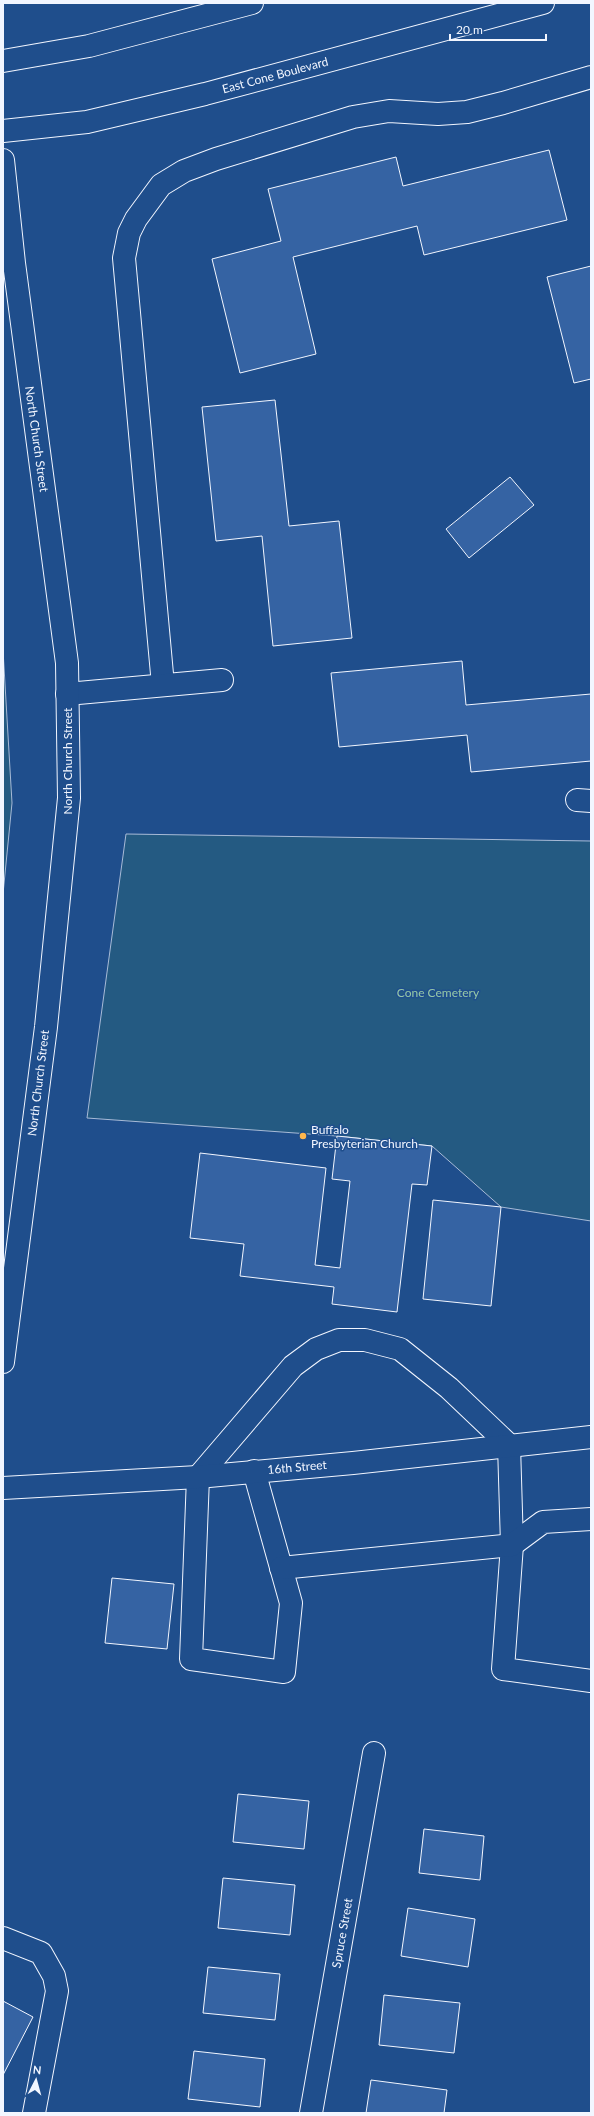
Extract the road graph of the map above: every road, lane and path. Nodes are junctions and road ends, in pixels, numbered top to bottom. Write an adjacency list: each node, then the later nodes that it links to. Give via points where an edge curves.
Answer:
1 (252, 3): 3 (main road, via 89,46)
2 (543, 3): 5 (main road, East Cone Boulevard, via 87,122)
3 (3, 62)
4 (591, 77): 8 (main road, via 467,112 438,114 389,111 353,117 223,156 184,170 161,185 136,218 129,233 124,258)
5 (3, 131)
6 (3, 160): 9 (main road, North Church Street, via 14,263 67,663)
7 (222, 680): 8 (main road)
8 (163, 685): 9 (main road)
9 (67, 694): 10 (main road, North Church Street, via 69,798 46,1027)
10 (3, 1362)
11 (591, 1437): 12 (main road, 16th Street)
12 (509, 1445): 13 (main road, 16th Street, via 353,1463); 14 (main road, via 449,1388 400,1349 365,1340 339,1340 316,1349 293,1366); 17 (main road)
13 (254, 1471): 14 (main road, 16th Street); 18 (main road)
14 (198, 1477): 15 (main road, 16th Street); 18 (main road, via 191,1659 284,1672 291,1603)
15 (3, 1488)
16 (591, 1519): 17 (main road, via 543,1522)
17 (512, 1545): 18 (main road); 19 (main road, via 503,1670)
18 (281, 1568)
19 (591, 1681)
20 (374, 1753): 23 (main road, Spruce Street)
21 (3, 1938): 22 (main road, via 41,1953 54,1976 57,1991)
22 (34, 2113)
23 (311, 2113)

